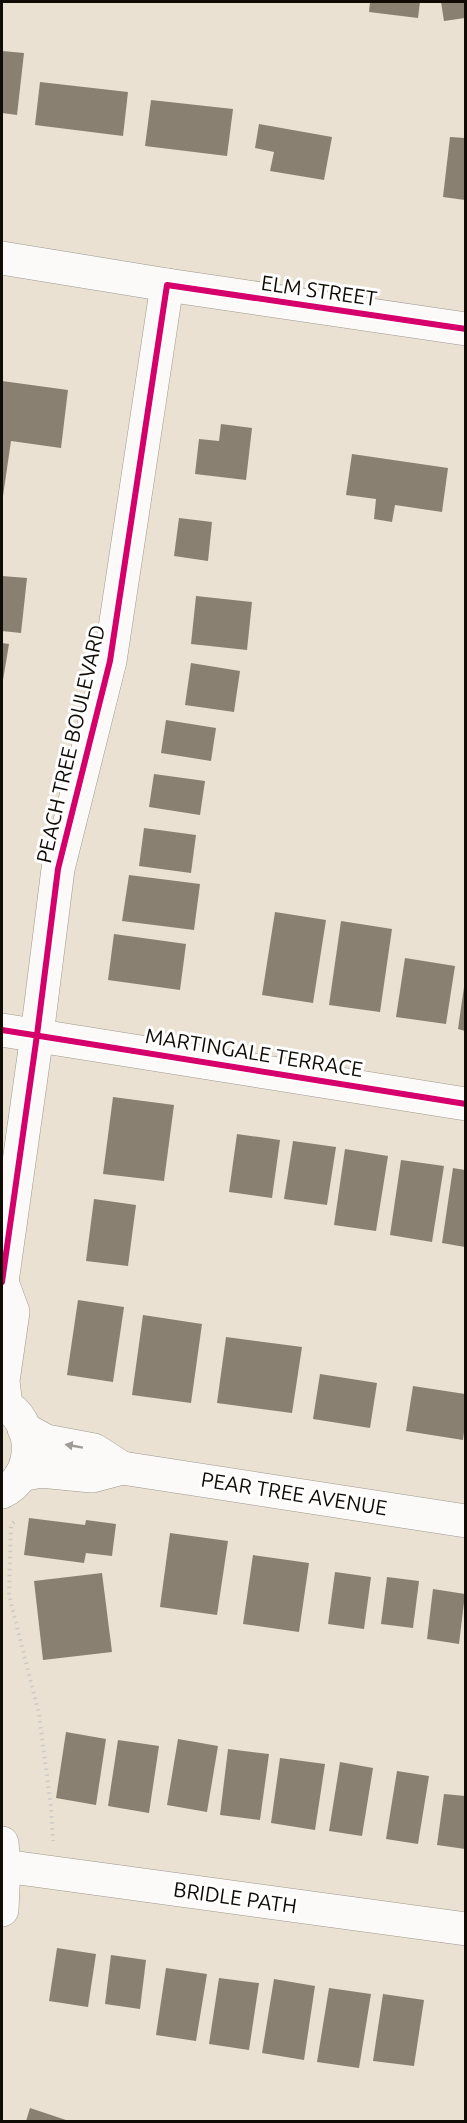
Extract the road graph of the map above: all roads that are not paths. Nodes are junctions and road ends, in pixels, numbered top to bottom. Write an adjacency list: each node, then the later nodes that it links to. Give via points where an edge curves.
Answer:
1 (2, 258): 2 (street, ELM STREET)
2 (167, 285): 3 (street, ELM STREET); 5 (street, PEACH TREE BOULEVARD, via 110,661 58,868)
3 (465, 329)
4 (2, 1030): 5 (street, MARTINGALE TERRACE)
5 (37, 1035): 6 (street, MARTINGALE TERRACE); 7 (street, PEACH TREE BOULEVARD)
6 (465, 1104)
7 (2, 1282): 8 (street, PEACH TREE BOULEVARD, via 13,1312 3,1381)
8 (10, 1413): 9 (street, PEAR TREE AVENUE, one-way to 8, via 94,1450 46,1441); 10 (street, PEACH TREE BOULEVARD, via 28,1442 28,1458)
9 (122, 1468): 10 (street, PEAR TREE AVENUE, via 92,1476 40,1471); 11 (street, PEAR TREE AVENUE)
10 (14, 1495)
11 (465, 1521)
12 (3, 1855): 13 (street); 14 (street, BRIDLE PATH, via 54,1874)
13 (2, 1910)
14 (465, 1929)

